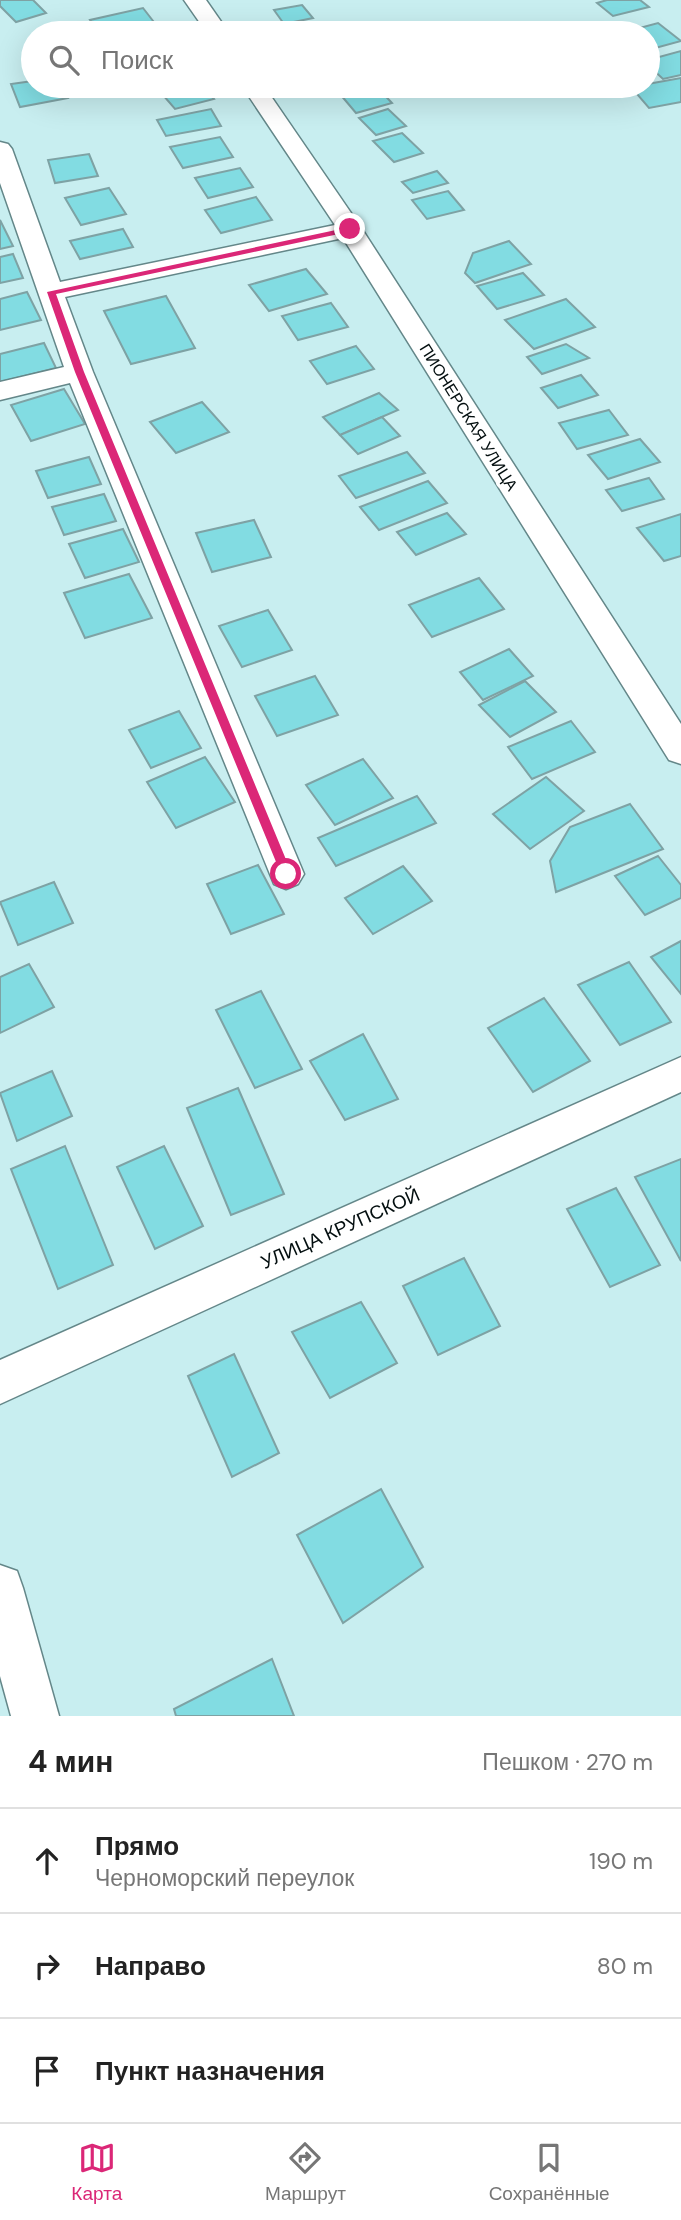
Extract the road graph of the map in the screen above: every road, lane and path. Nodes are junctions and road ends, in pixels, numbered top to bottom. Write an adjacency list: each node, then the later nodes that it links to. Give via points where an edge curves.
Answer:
1 (195, 0): 2 (street)
2 (210, 21)
3 (261, 98): 5 (street, ПИОНЕРСКАЯ УЛИЦА)
4 (0, 149): 6 (street)
5 (350, 229): 6 (street); 9 (street, ПИОНЕРСКАЯ УЛИЦА)
6 (51, 292): 7 (street)
7 (79, 372): 8 (street); 10 (street)
8 (0, 391)
9 (681, 751)
10 (286, 874)
11 (681, 1074): 12 (street, УЛИЦА КРУПСКОЙ)
12 (0, 1382)
13 (0, 1588): 14 (street)
14 (35, 1716)

